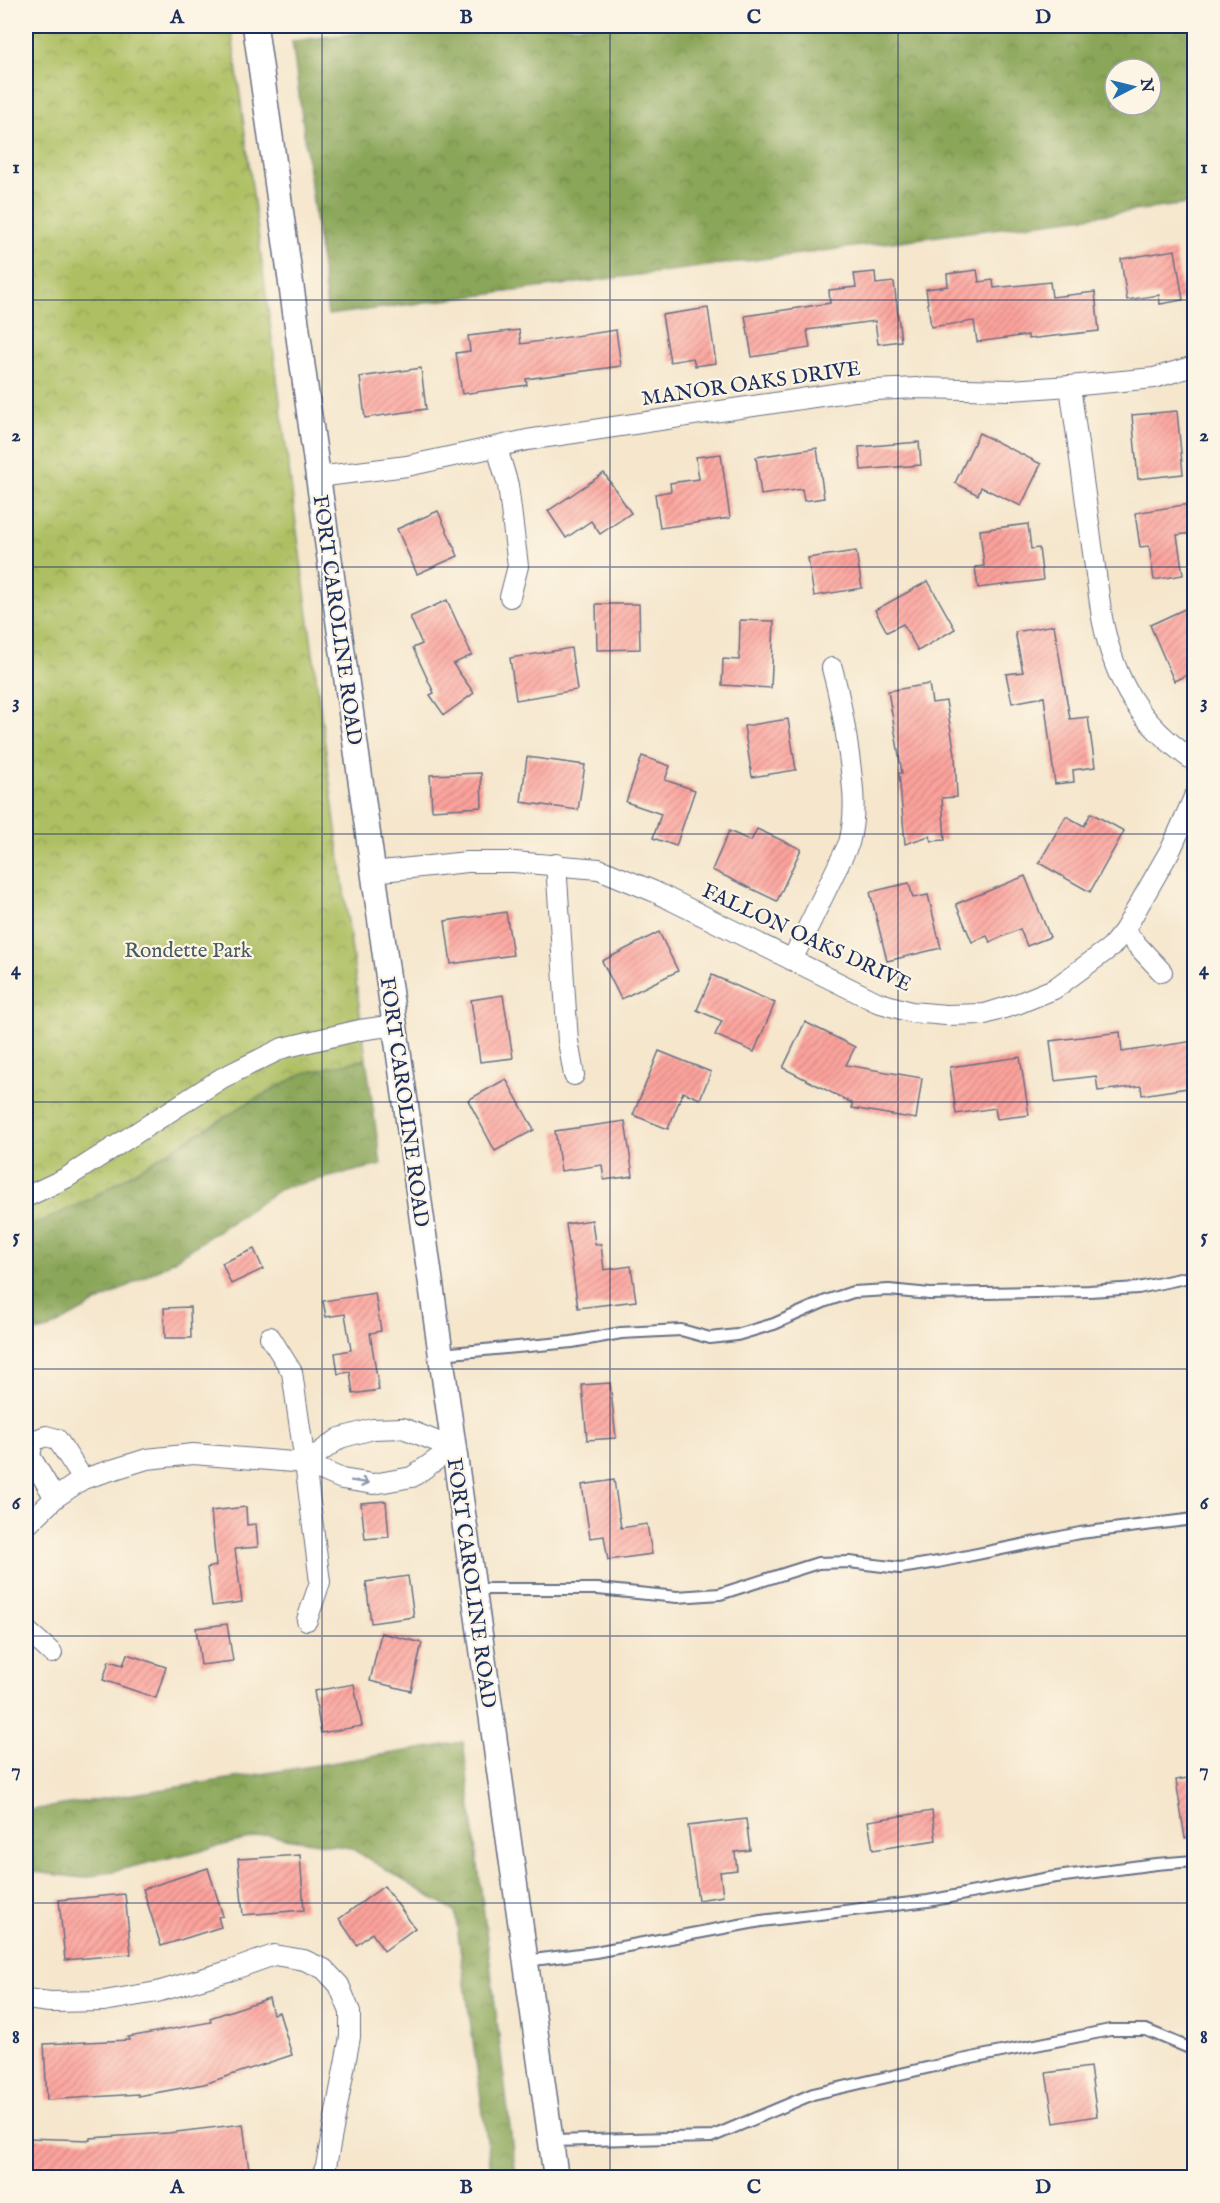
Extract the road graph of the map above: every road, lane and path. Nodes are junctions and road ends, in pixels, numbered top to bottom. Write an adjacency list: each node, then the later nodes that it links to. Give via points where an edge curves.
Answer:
1 (255, 26): 5 (street, FORT CAROLINE ROAD)
2 (1194, 366): 3 (street, MANOR OAKS DRIVE, via 1154,378)
3 (1070, 386): 4 (street, MANOR OAKS DRIVE, via 854,391 527,440); 8 (street, via 1107,646 1118,674 1141,712 1159,734)
4 (497, 448): 5 (street, MANOR OAKS DRIVE, via 407,466); 6 (street, via 508,485 518,566)
5 (317, 477): 11 (street, FORT CAROLINE ROAD)
6 (510, 597)
7 (832, 668): 13 (street, via 842,700 855,800 854,825)
8 (1194, 761)
9 (1194, 797): 12 (street, FALLON OAKS DRIVE, via 1172,847)
10 (556, 864): 11 (street, FALLON OAKS DRIVE, via 467,862); 13 (street, FALLON OAKS DRIVE, via 598,868 627,879); 16 (street, via 568,1041)
11 (373, 872): 15 (street, FORT CAROLINE ROAD)
12 (1124, 931): 13 (street, FALLON OAKS DRIVE, via 1111,947 1053,989 985,1014 911,1012 877,1002); 14 (street)
13 (792, 960)
14 (1162, 972)
15 (395, 1025): 17 (street, via 283,1048 222,1078 66,1178); 20 (street, FORT CAROLINE ROAD)
16 (574, 1075)
17 (26, 1197)
18 (1194, 1276): 20 (lane, via 1138,1288 1089,1291 853,1292 738,1335 710,1338 681,1330 621,1333 572,1342)
19 (270, 1337): 22 (street, via 292,1372)
20 (440, 1354): 21 (street, FORT CAROLINE ROAD)
21 (453, 1449): 22 (street, one-way to 21, via 342,1479 373,1484 412,1478); 22 (street, via 403,1428 372,1429 340,1438); 27 (street, FORT CAROLINE ROAD)
22 (305, 1463): 23 (street, via 193,1454 147,1459); 28 (street, via 320,1582)
23 (83, 1479): 24 (street); 24 (street, via 57,1439 46,1436 33,1441 30,1456)
24 (54, 1498): 26 (street)
25 (1194, 1519): 27 (lane, via 1080,1533 900,1568 818,1563 720,1594 677,1597 598,1589)
26 (26, 1526)
27 (473, 1589): 32 (street, FORT CAROLINE ROAD)
28 (307, 1620)
29 (26, 1630): 30 (street)
30 (52, 1653)
31 (1194, 1861): 32 (lane, via 1049,1878 928,1901 761,1921)
32 (526, 1962): 35 (street, FORT CAROLINE ROAD)
33 (26, 2000): 36 (street, via 105,2001 157,1992 274,1954 324,1969 339,1985 350,2012 350,2037)
34 (1194, 2050): 35 (lane, via 1146,2030 1110,2030 813,2094 711,2137)
35 (551, 2142): 37 (street, FORT CAROLINE ROAD)
36 (321, 2178)
37 (556, 2178)

